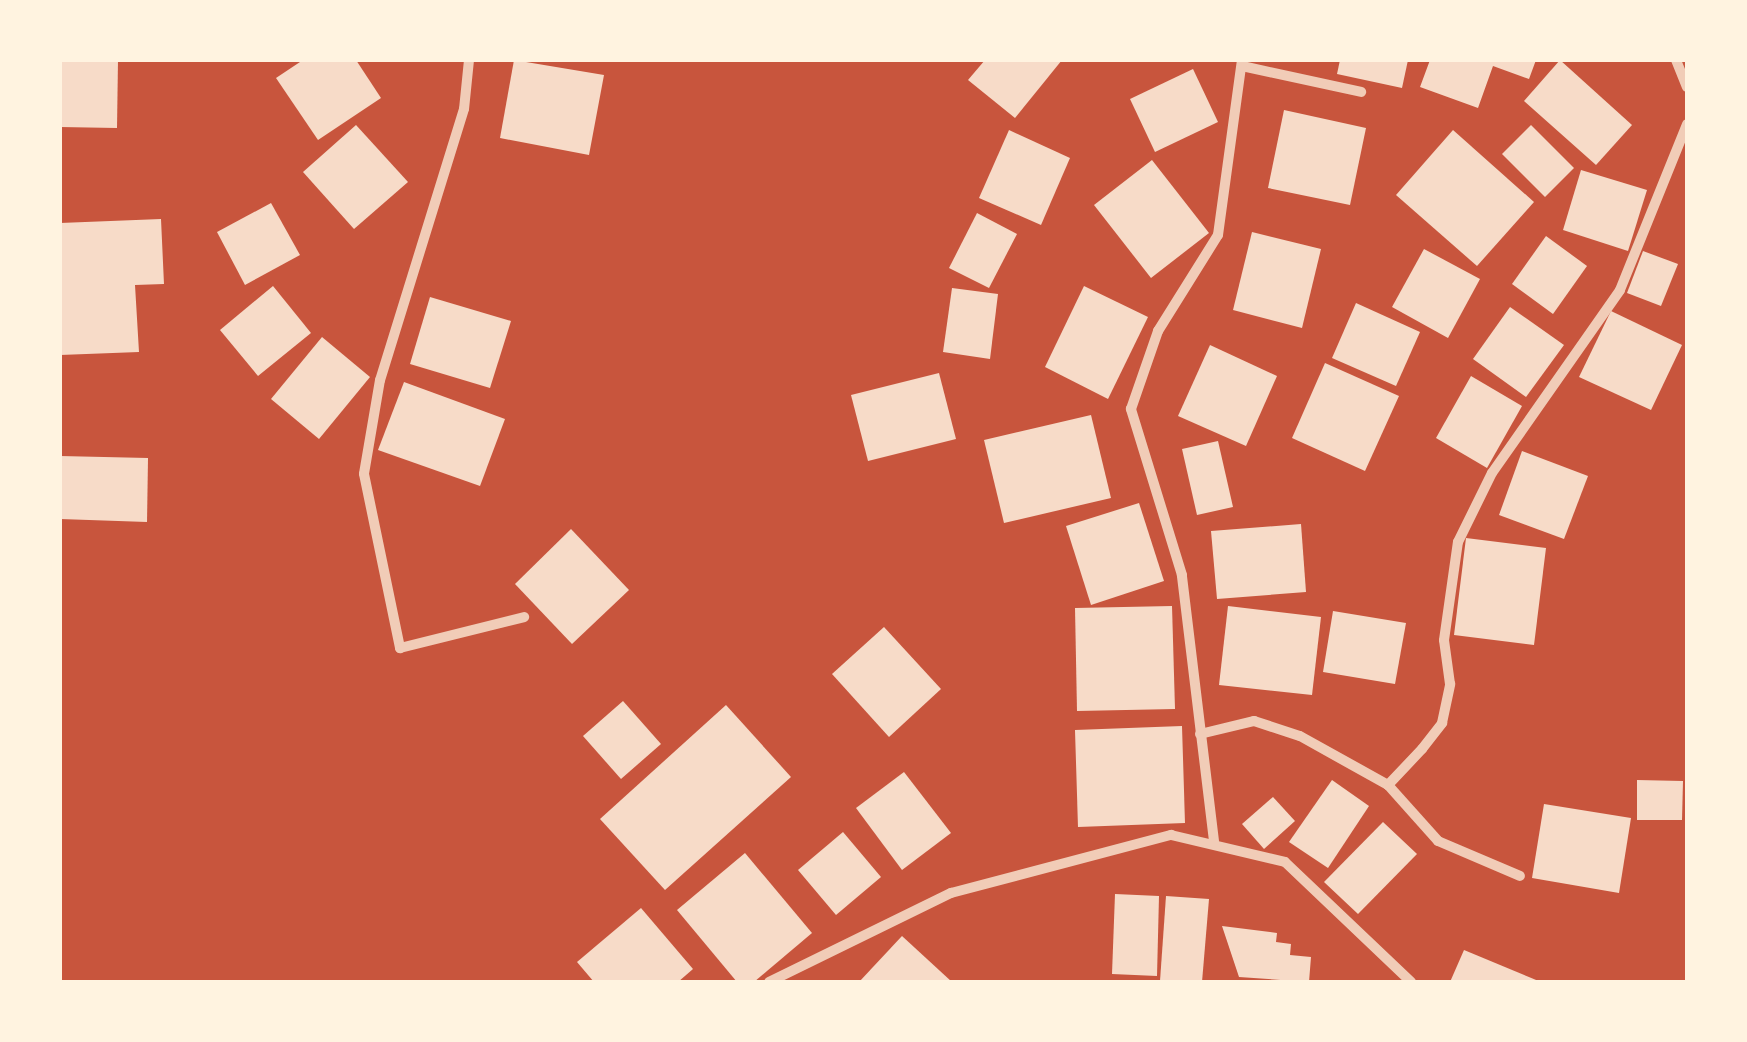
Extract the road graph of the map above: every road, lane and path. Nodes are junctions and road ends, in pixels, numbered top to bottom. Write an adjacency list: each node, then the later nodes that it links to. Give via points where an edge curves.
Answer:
1 (469, 60): 7 (street, via 464,108 380,380 364,474 400,648)
2 (1676, 60): 4 (street)
3 (1242, 63): 5 (street); 8 (street, via 1218,234 1158,331 1131,409 1182,575)
4 (1687, 87)
5 (1361, 92)
6 (1687, 124): 9 (street, via 1620,290 1492,473 1458,542 1444,640 1450,684 1442,722)
7 (524, 617)
8 (1200, 734): 9 (street, via 1254,721 1300,736); 10 (street)
9 (1388, 785): 11 (street, via 1438,841)
10 (1214, 840): 12 (street, via 1171,835 950,893); 13 (street, via 1285,862)
11 (1520, 876)
12 (769, 982)
13 (1411, 982)

